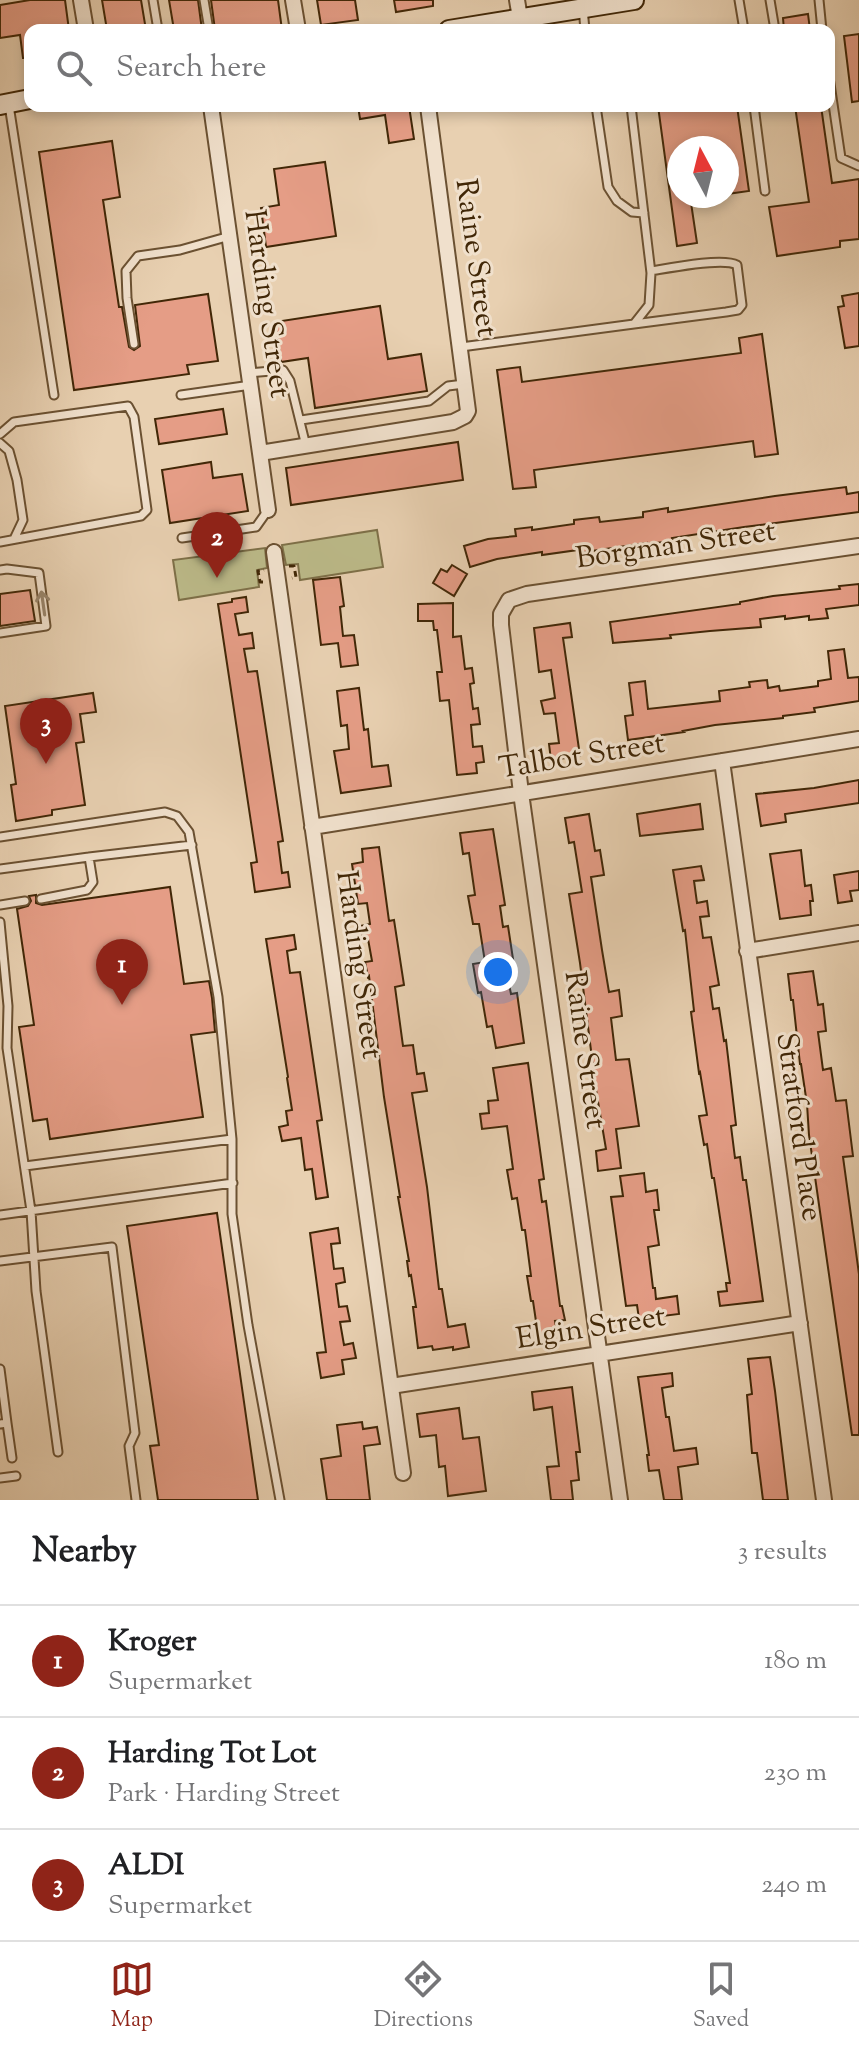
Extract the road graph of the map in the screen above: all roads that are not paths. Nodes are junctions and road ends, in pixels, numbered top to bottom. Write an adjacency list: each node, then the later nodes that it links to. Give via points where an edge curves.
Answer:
1 (81, 0): 11 (street)
2 (153, 0): 12 (lane)
3 (204, 0): 13 (lane)
4 (293, 0): 14 (street)
5 (634, 0): 9 (main road)
6 (739, 0): 17 (lane)
7 (770, 0): 18 (lane)
8 (819, 0): 19 (lane)
9 (583, 8): 10 (main road); 16 (lane)
10 (519, 9): 15 (main road)
11 (85, 24)
12 (157, 24)
13 (208, 24)
14 (297, 24)
15 (469, 24)
16 (584, 24)
17 (743, 24)
18 (774, 24)
19 (821, 24)
20 (24, 100): 21 (main road)
21 (4, 104): 38 (lane)
22 (212, 112): 31 (street, Harding Street)
23 (429, 112): 35 (street, Raine Street)
24 (597, 112): 30 (lane, via 608,187 632,212)
25 (632, 112): 30 (lane)
26 (755, 112): 29 (lane)
27 (834, 112): 28 (lane, via 841,158)
28 (859, 166)
29 (765, 191)
30 (644, 213): 32 (lane)
31 (230, 236): 34 (lane, via 138,256 126,271); 36 (street, Harding Street)
32 (651, 271): 33 (lane, via 649,305); 33 (lane, via 732,262 739,273 742,305 738,310)
33 (634, 324): 35 (lane)
34 (134, 344)
35 (461, 347): 37 (street, Raine Street)
36 (250, 379): 39 (lane); 40 (lane, via 283,370); 44 (street, Harding Street)
37 (465, 383): 40 (lane, via 448,386 429,401); 43 (street, Raine Street, via 469,406 465,416 453,422)
38 (54, 395)
39 (181, 395)
40 (301, 420): 43 (lane)
41 (0, 434): 47 (lane, via 14,422 128,406 147,510 141,516)
42 (0, 443): 47 (lane, via 9,451 23,520)
43 (306, 446): 44 (street)
44 (260, 453): 45 (street, Harding Street)
45 (268, 510): 46 (lane, via 256,527)
46 (182, 538)
47 (14, 539): 48 (lane)
48 (0, 542)
49 (859, 546): 52 (street, Borgman Street, via 527,594)
50 (274, 552): 57 (street, Harding Street)
51 (0, 570): 53 (lane, one-way to 51, via 46,626 39,573)
52 (505, 607): 56 (street, Raine Street, via 501,625)
53 (0, 633)
54 (859, 739): 55 (street, Talbot Street)
55 (722, 761): 56 (street, Talbot Street); 67 (street, Stratford Place)
56 (521, 793): 57 (street, Talbot Street); 76 (street, Raine Street)
57 (312, 827): 78 (street, Harding Street)
58 (0, 837): 59 (lane, via 165,812 177,816)
59 (192, 845): 60 (lane); 68 (lane, via 218,997)
60 (89, 857): 61 (lane); 62 (lane, via 93,882 87,890)
61 (0, 869)
62 (41, 899)
63 (25, 901): 64 (lane)
64 (0, 905)
65 (0, 925): 69 (lane, via 7,1048)
66 (859, 933): 67 (street)
67 (747, 951): 75 (street, Stratford Place)
68 (232, 1139): 69 (lane); 70 (lane)
69 (25, 1166): 71 (lane)
70 (233, 1183): 71 (lane); 86 (lane, via 232,1214 248,1325)
71 (31, 1211): 72 (lane); 73 (lane)
72 (0, 1215)
73 (33, 1256): 74 (lane); 80 (lane); 85 (lane, via 112,1247 135,1433 129,1446)
74 (0, 1261)
75 (800, 1323): 76 (street, Elgin Street); 88 (street, Stratford Place)
76 (600, 1354): 78 (street, Elgin Street); 87 (street, Raine Street)
77 (0, 1369): 79 (lane)
78 (391, 1386): 82 (street, Harding Street)
79 (4, 1424): 81 (lane)
80 (58, 1452)
81 (12, 1458)
82 (403, 1473)
83 (16, 1476): 84 (lane)
84 (0, 1478)
85 (136, 1500)
86 (280, 1500)
87 (620, 1500)
88 (824, 1500)

